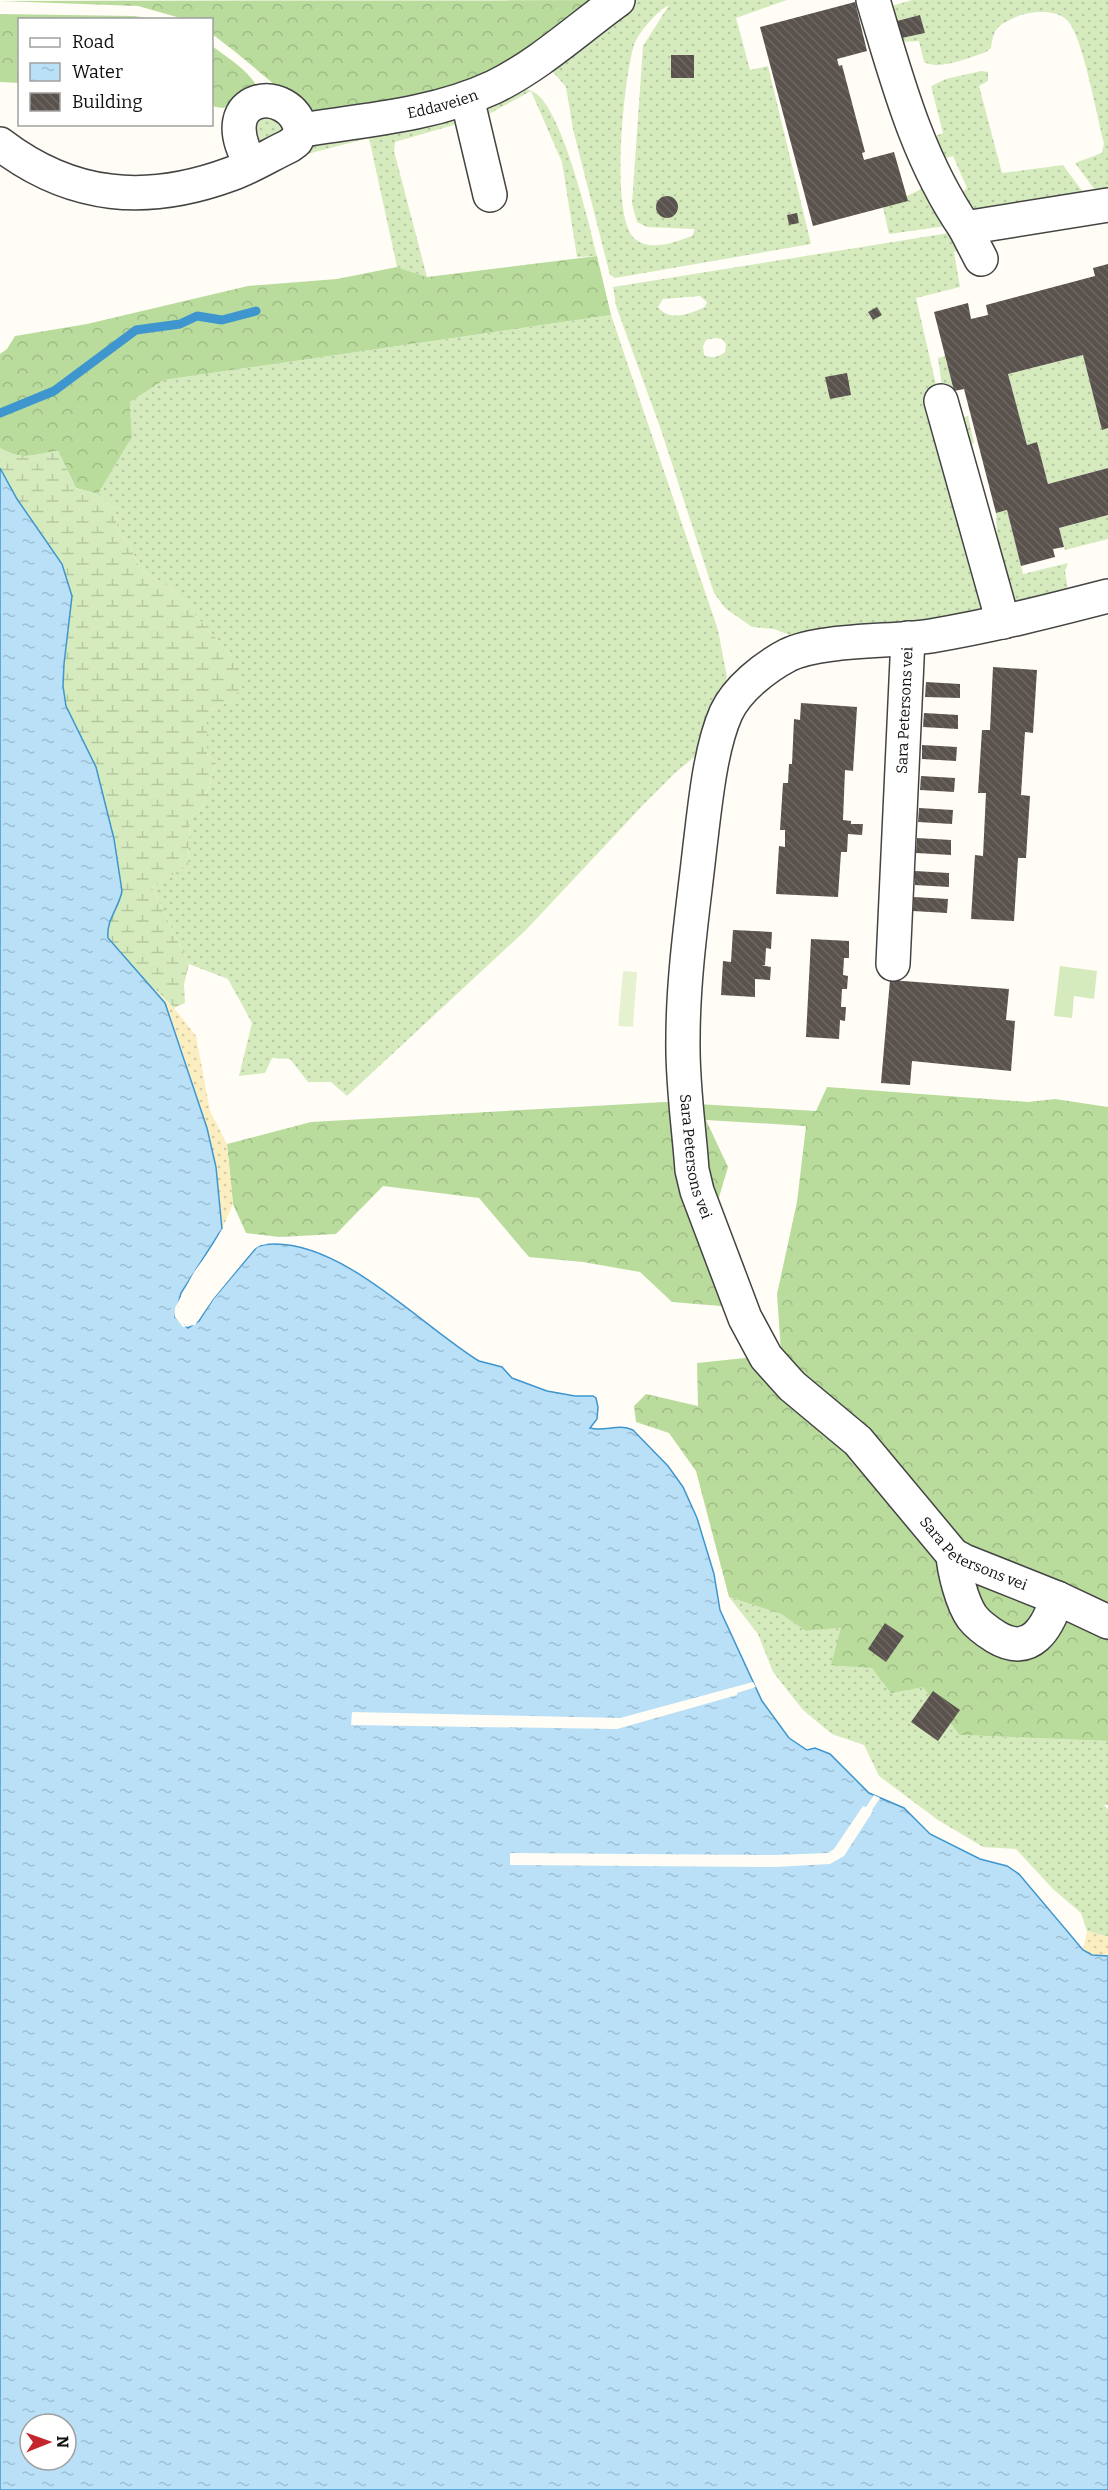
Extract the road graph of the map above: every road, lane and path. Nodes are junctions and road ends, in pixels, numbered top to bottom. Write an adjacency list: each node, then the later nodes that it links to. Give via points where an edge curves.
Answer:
1 (618, 0): 3 (street, Eddaveien, via 522,71)
2 (873, 0): 9 (street, via 919,147)
3 (467, 98): 4 (street, Eddaveien, via 403,114); 7 (street)
4 (301, 130): 6 (street, via 289,146); 6 (street, via 299,118 284,106 270,101 252,105 239,118 238,128)
5 (0, 144): 6 (street, via 58,178 120,194 182,188 232,174)
6 (251, 164)
7 (490, 195)
8 (1108, 205): 9 (street)
9 (965, 228): 10 (street)
10 (981, 260)
11 (941, 401): 13 (street)
12 (1108, 596): 13 (street, Sara Petersons vei)
13 (1003, 622): 14 (street, Sara Petersons vei)
14 (908, 638): 15 (street, Sara Petersons vei); 16 (street, Sara Petersons vei, via 826,646 788,655 746,686 726,713 705,807 686,985 683,1056 697,1191 745,1318 765,1357 792,1386 858,1441)
15 (893, 964)
16 (953, 1555): 17 (street, Sara Petersons vei); 17 (street, via 972,1617 1005,1642 1025,1643 1039,1635 1052,1616)
17 (1057, 1598): 18 (street, Sara Petersons vei)
18 (1108, 1622)

